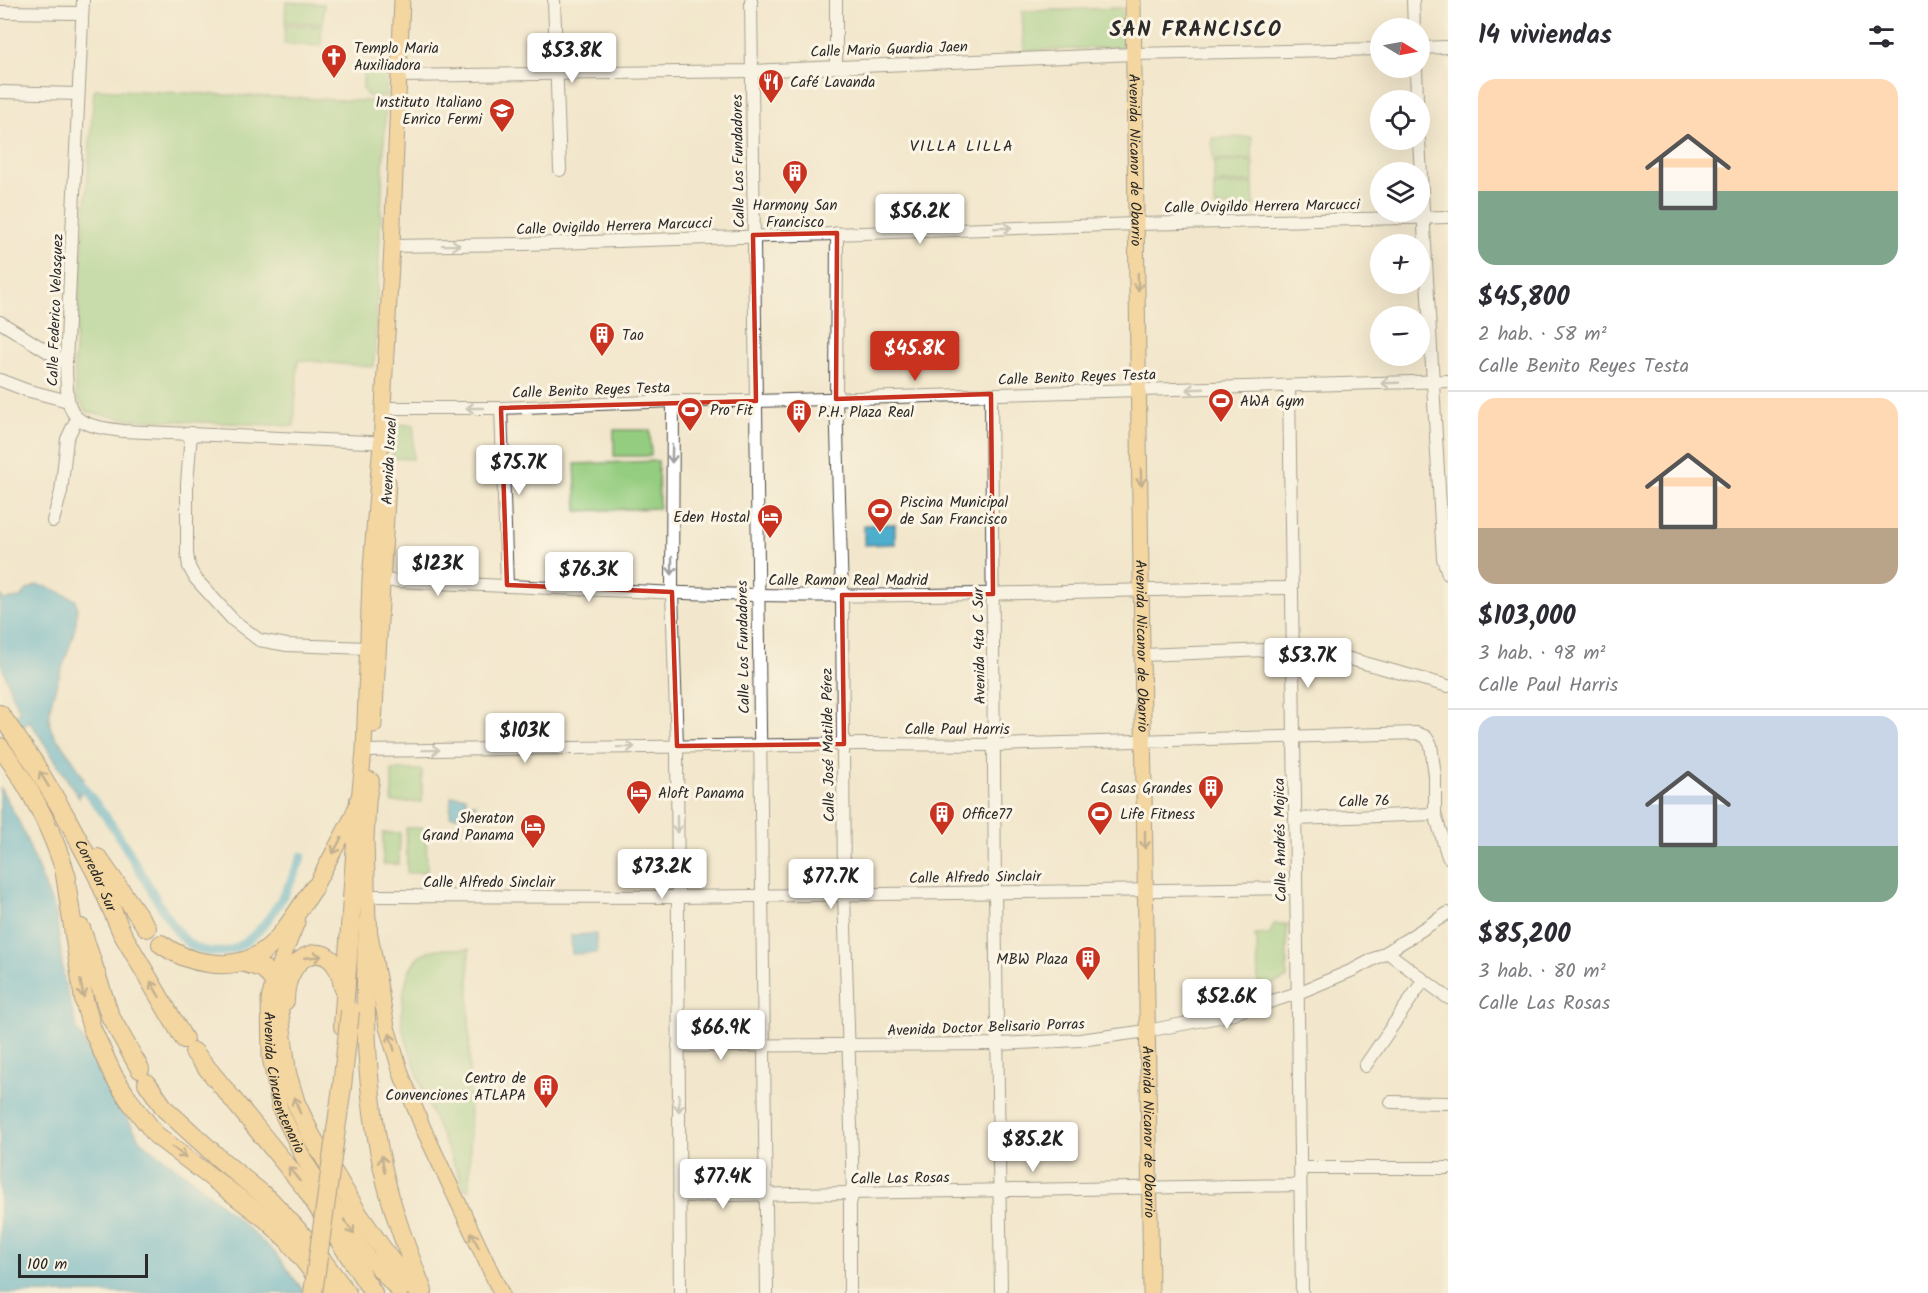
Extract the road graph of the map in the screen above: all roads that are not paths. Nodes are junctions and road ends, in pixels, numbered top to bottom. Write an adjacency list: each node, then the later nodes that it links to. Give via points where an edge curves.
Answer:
1 (83, 0): 10 (street, Calle Federico Velasquez)
2 (402, 0): 19 (main road, Avenida Israel)
3 (411, 0): 19 (main road, Avenida Israel)
4 (554, 0): 18 (street)
5 (751, 0): 17 (street, Calle Los Fundadores)
6 (837, 0): 16 (street)
7 (1133, 0): 15 (main road, Avenida Nicanor de Obarrio)
8 (1413, 0): 11 (street)
9 (0, 12): 10 (street)
10 (82, 13): 21 (street, Calle Federico Velasquez)
11 (1414, 18)
12 (1448, 47): 13 (street)
13 (1430, 48)
14 (1370, 49): 15 (street, Calle Mario Guardia Jaen)
15 (1134, 54): 16 (street, Calle Mario Guardia Jaen); 27 (main road, Avenida Nicanor de Obarrio)
16 (836, 66): 17 (street, Calle Mario Guardia Jaen)
17 (752, 71): 18 (street, Calle Mario Guardia Jaen); 29 (street, Calle Los Fundadores)
18 (556, 74): 19 (street, Calle Mario Guardia Jaen); 22 (street)
19 (404, 76): 30 (main road, Avenida Israel)
20 (0, 92): 21 (street)
21 (78, 93): 32 (street, Calle Federico Velasquez)
22 (560, 170)
23 (1430, 217): 24 (street, Calle Ovigildo Herrera Marcucci)
24 (1448, 217)
25 (1370, 218): 27 (street, Calle Ovigildo Herrera Marcucci)
26 (1422, 222): 35 (street)
27 (1137, 224): 28 (street, Calle Ovigildo Herrera Marcucci, one-way to 27); 37 (main road, Avenida Nicanor de Obarrio, one-way to 37)
28 (837, 233): 29 (street, Calle Ovigildo Herrera Marcucci); 39 (street, Calle José Matilde Pérez)
29 (753, 235): 30 (street, Calle Ovigildo Herrera Marcucci, one-way to 29); 42 (street, Calle Los Fundadores)
30 (397, 246): 43 (main road, Avenida Israel)
31 (0, 322): 32 (street)
32 (66, 363): 40 (street, Calle Federico Velasquez)
33 (0, 380): 40 (street)
34 (1448, 381): 35 (street, Calle Benito Reyes Testa)
35 (1432, 382): 36 (street, Calle Benito Reyes Testa, one-way to 36); 49 (street, via 1443,558)
36 (1289, 386): 37 (street, Calle Benito Reyes Testa, one-way to 37); 52 (street, Calle Andrés Mojica)
37 (1140, 390): 38 (street, Calle Benito Reyes Testa); 53 (main road, Avenida Nicanor de Obarrio, one-way to 53)
38 (991, 394): 39 (street, Calle Benito Reyes Testa); 55 (street, Avenida 4ta C Sur)
39 (836, 399): 42 (street, Calle Benito Reyes Testa); 57 (street, Calle José Matilde Pérez)
40 (68, 401): 45 (street, Calle Federico Velasquez)
41 (673, 401): 42 (street, Calle Benito Reyes Testa); 44 (street, Calle Benito Reyes Testa); 54 (street, one-way to 54)
42 (756, 401): 56 (street, Calle Los Fundadores)
43 (387, 408): 44 (street, Calle Benito Reyes Testa, one-way to 43); 47 (main road, Avenida Israel)
44 (501, 408): 51 (street)
45 (77, 418): 46 (street, via 103,428); 48 (street, via 67,439 61,492)
46 (191, 433): 47 (street); 58 (street, via 187,553 195,578 232,620 259,640)
47 (385, 443): 50 (main road, Avenida Israel)
48 (53, 521)
49 (1448, 574)
50 (375, 580): 51 (street, Calle Ramon Real Madrid); 58 (main road, Avenida Israel); 71 (main road, Avenida Israel)
51 (507, 585): 54 (street, Calle Ramon Real Madrid)
52 (1292, 588): 53 (street, Calle Ramon Real Madrid); 59 (street, Calle Andrés Mojica)
53 (1142, 589): 55 (street, Calle Ramon Real Madrid); 60 (main road, Avenida Nicanor de Obarrio)
54 (672, 592): 56 (street, Calle Ramon Real Madrid); 68 (street)
55 (993, 594): 57 (street, Calle Ramon Real Madrid); 67 (street, Avenida 4ta C Sur)
56 (758, 595): 57 (street, Calle Ramon Real Madrid); 69 (street, Calle Los Fundadores)
57 (842, 595): 66 (street, Calle José Matilde Pérez)
58 (367, 648): 71 (main road, Avenida Israel)
59 (1292, 649): 60 (street); 64 (street, Calle Andrés Mojica)
60 (1143, 655): 65 (main road, Avenida Nicanor de Obarrio)
61 (1339, 656): 62 (street)
62 (1448, 686)
63 (0, 714): 75 (highway, Corredor Sur, one-way to 63)
64 (1294, 738): 65 (street, Calle Paul Harris); 74 (street, Calle Paul Harris, via 1417,734 1426,737 1431,745 1435,776); 76 (street, Calle Andrés Mojica)
65 (1144, 741): 67 (street, Calle Paul Harris); 81 (main road, Avenida Nicanor de Obarrio, one-way to 81)
66 (844, 744): 67 (street, Calle Paul Harris); 69 (street, Calle Paul Harris); 83 (street, Calle José Matilde Pérez)
67 (995, 745): 82 (street, Avenida 4ta C Sur)
68 (677, 746): 69 (street, Calle Paul Harris); 71 (street, Calle Paul Harris, one-way to 68); 86 (street, one-way to 86)
69 (759, 746): 85 (street, Calle Los Fundadores)
70 (0, 747): 78 (highway, Corredor Sur, via 43,818)
71 (368, 751): 72 (main road, Avenida Israel); 73 (main road, Avenida Cincuentenario)
72 (370, 781): 84 (main road, Avenida Israel); 97 (highway, via 361,838 355,965)
73 (359, 800): 79 (main road, Avenida Cincuentenario, one-way to 79); 97 (highway)
74 (1435, 814): 76 (street, Calle 76); 77 (street, Calle Paul Harris)
75 (65, 815): 89 (highway); 119 (highway, Corredor Sur, one-way to 75, via 306,1189 189,1045 122,933)
76 (1295, 819): 80 (street, Calle Andrés Mojica)
77 (1448, 857)
78 (64, 868): 117 (highway, one-way to 117, via 84,1000 92,1029 113,1074 156,1135 266,1219 288,1240); 118 (highway, Corredor Sur, via 110,1016 143,1076 165,1109 271,1201)
79 (314, 888): 92 (highway, via 272,946); 93 (main road, Avenida Cincuentenario)
80 (1296, 888): 81 (street, Calle Alfredo Sinclair); 95 (street, Calle Andrés Mojica)
81 (1145, 890): 82 (street, Calle Alfredo Sinclair); 98 (main road, Avenida Nicanor de Obarrio)
82 (995, 892): 83 (street, Calle Alfredo Sinclair); 99 (street, Avenida 4ta C Sur)
83 (844, 894): 85 (street, Calle Alfredo Sinclair); 100 (street, Calle José Matilde Pérez)
84 (367, 896): 86 (street, Calle Alfredo Sinclair); 88 (main road, Avenida Israel)
85 (760, 896): 86 (street, Calle Alfredo Sinclair); 102 (street, Calle Los Fundadores)
86 (677, 897): 101 (street)
87 (1448, 913): 91 (street, Avenida Doctor Belisario Porras)
88 (368, 923): 121 (highway, one-way to 88, via 383,1170 369,1080 365,1007); 122 (main road, one-way to 88, via 442,1171 402,1076 387,1027)
89 (147, 928)
90 (161, 944): 92 (highway, via 199,962)
91 (1387, 952): 94 (street); 95 (street, Avenida Doctor Belisario Porras)
92 (245, 963): 93 (highway, via 264,969)
93 (274, 979): 103 (highway); 120 (main road, Avenida Cincuentenario, one-way to 120, via 268,1032 280,1109 304,1161 369,1257)
94 (1423, 981): 96 (street); 104 (street)
95 (1298, 993): 98 (street, Avenida Doctor Belisario Porras, via 1224,1016); 107 (street, Calle Andrés Mojica)
96 (1448, 998)
97 (348, 1009): 103 (highway, one-way to 97, via 285,989 297,962 317,955 335,963); 115 (highway); 116 (highway, bridge, via 342,1087)
98 (1147, 1031): 99 (street, Avenida Doctor Belisario Porras, via 1080,1040); 110 (main road, Avenida Nicanor de Obarrio)
99 (998, 1044): 100 (street, Avenida Doctor Belisario Porras); 111 (street, Avenida 4ta C Sur)
100 (850, 1045): 102 (street, Avenida Doctor Belisario Porras); 112 (street, Calle José Matilde Pérez)
101 (678, 1046): 102 (street, Avenida Doctor Belisario Porras); 114 (street, one-way to 114)
102 (763, 1046): 113 (street, Calle Los Fundadores)
103 (285, 1063): 121 (highway, one-way to 103, via 389,1258 312,1137 296,1103)
104 (1365, 1066)
105 (1391, 1102): 106 (street)
106 (1448, 1103)
107 (1300, 1168): 108 (street); 109 (street, Calle Andrés Mojica)
108 (1448, 1168)
109 (1300, 1185): 110 (street, Calle Las Rosas); 128 (street, Calle Andrés Mojica)
110 (1149, 1187): 111 (street, Calle Las Rosas); 127 (main road, Avenida Nicanor de Obarrio)
111 (999, 1191): 112 (street, Calle Las Rosas); 126 (street, Avenida 4ta C Sur)
112 (853, 1194): 113 (street, Calle Las Rosas); 125 (street, Calle José Matilde Pérez)
113 (766, 1195): 114 (street, Calle Las Rosas); 124 (street, Calle Los Fundadores)
114 (679, 1196): 123 (street)
115 (304, 1293)
116 (313, 1293)
117 (329, 1293)
118 (347, 1293)
119 (373, 1293)
120 (400, 1293)
121 (422, 1293)
122 (501, 1293)
123 (680, 1293)
124 (767, 1293)
125 (850, 1293)
126 (1001, 1293)
127 (1151, 1293)
128 (1302, 1293)

